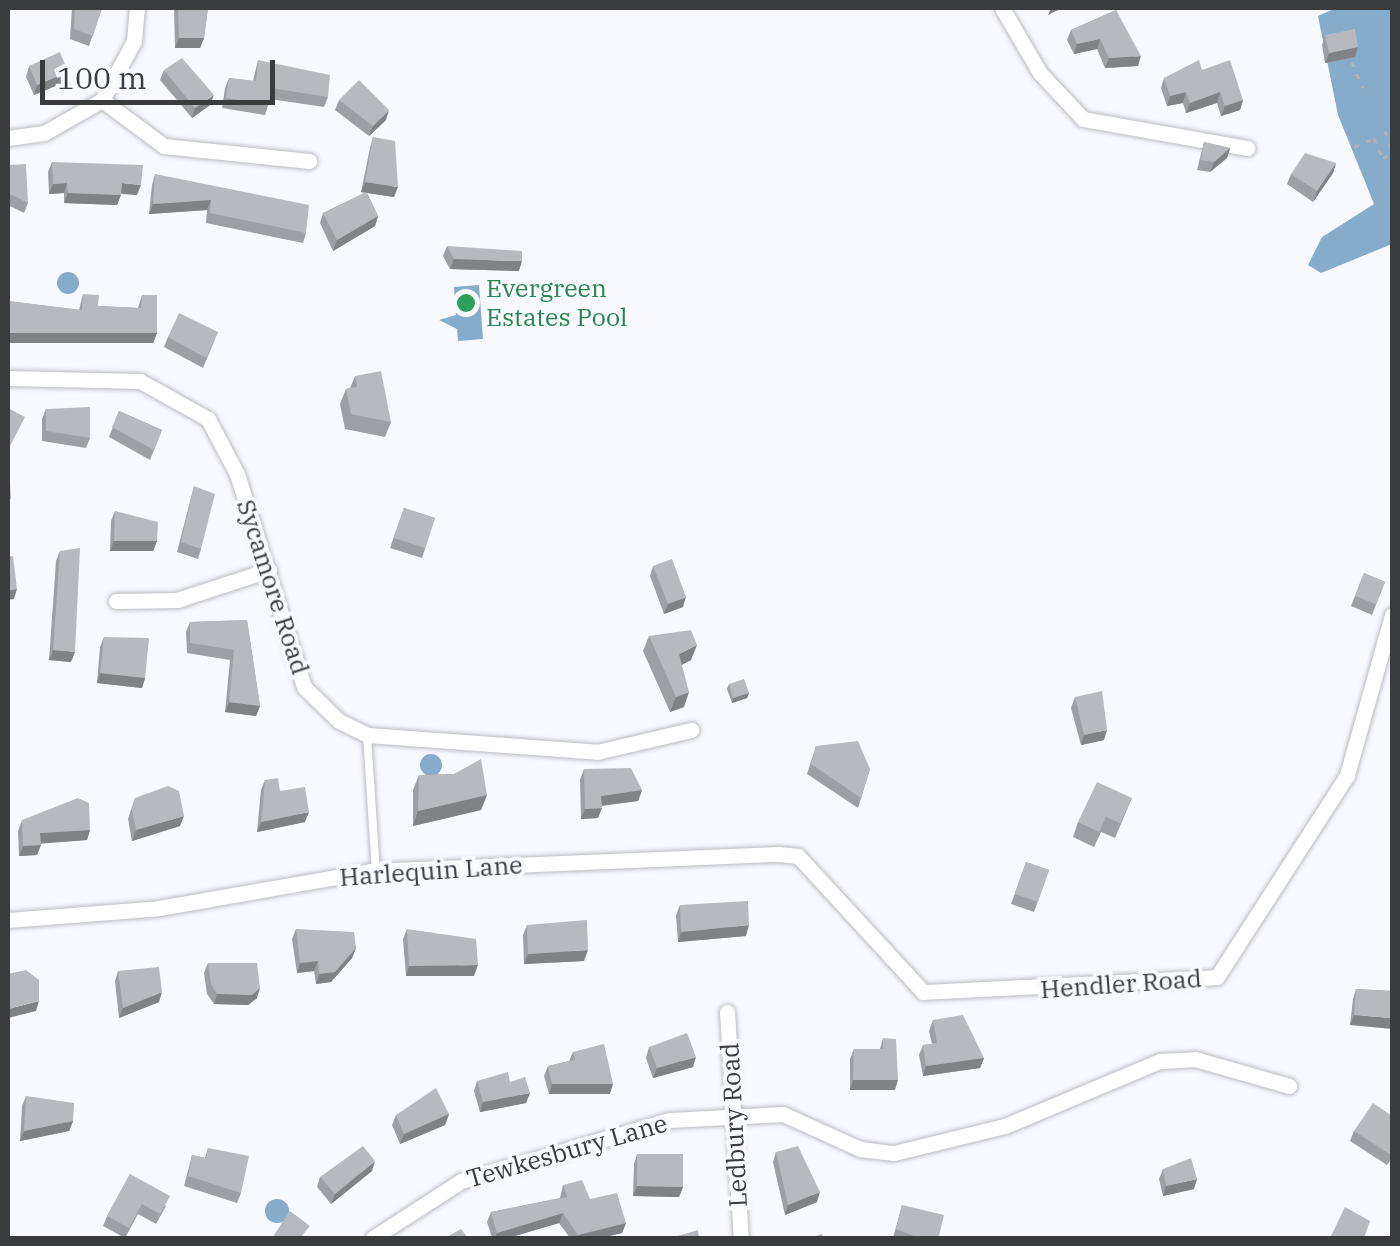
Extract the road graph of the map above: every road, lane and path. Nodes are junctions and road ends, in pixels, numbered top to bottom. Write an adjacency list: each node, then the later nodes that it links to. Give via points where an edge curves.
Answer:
1 (137, 8): 5 (street, via 134,42)
2 (1002, 8): 8 (street, via 1040,73 1083,119)
3 (1352, 62): 4 (path)
4 (1363, 88)
5 (102, 100): 7 (street, via 44,133); 11 (street, via 164,146)
6 (1384, 131): 10 (path)
7 (8, 138)
8 (1247, 148)
9 (1354, 148): 10 (path, via 1374,138 1383,158)
10 (1392, 152)
11 (309, 162)
12 (8, 378): 13 (street, Sycamore Road, via 140,381 199,411 236,474)
13 (269, 570): 14 (street, via 177,600); 17 (street, Sycamore Road, via 304,686)
14 (116, 600)
15 (1392, 614): 18 (street, Hendler Road, via 1346,774 1217,977 922,992)
16 (690, 730): 17 (street, via 597,752)
17 (368, 734): 19 (lane)
18 (798, 856): 19 (street, Harlequin Lane)
19 (376, 871): 20 (street, Harlequin Lane, via 160,908)
20 (8, 920)
21 (728, 1012): 23 (street, Ledbury Road)
22 (1289, 1086): 23 (street, Tewkesbury Lane, via 1196,1059 1160,1061 1005,1126 894,1154 860,1149 782,1114)
23 (732, 1112): 24 (street, Tewkesbury Lane, via 489,1170 435,1193); 25 (street, Ledbury Road)
24 (374, 1238)
25 (741, 1238)

